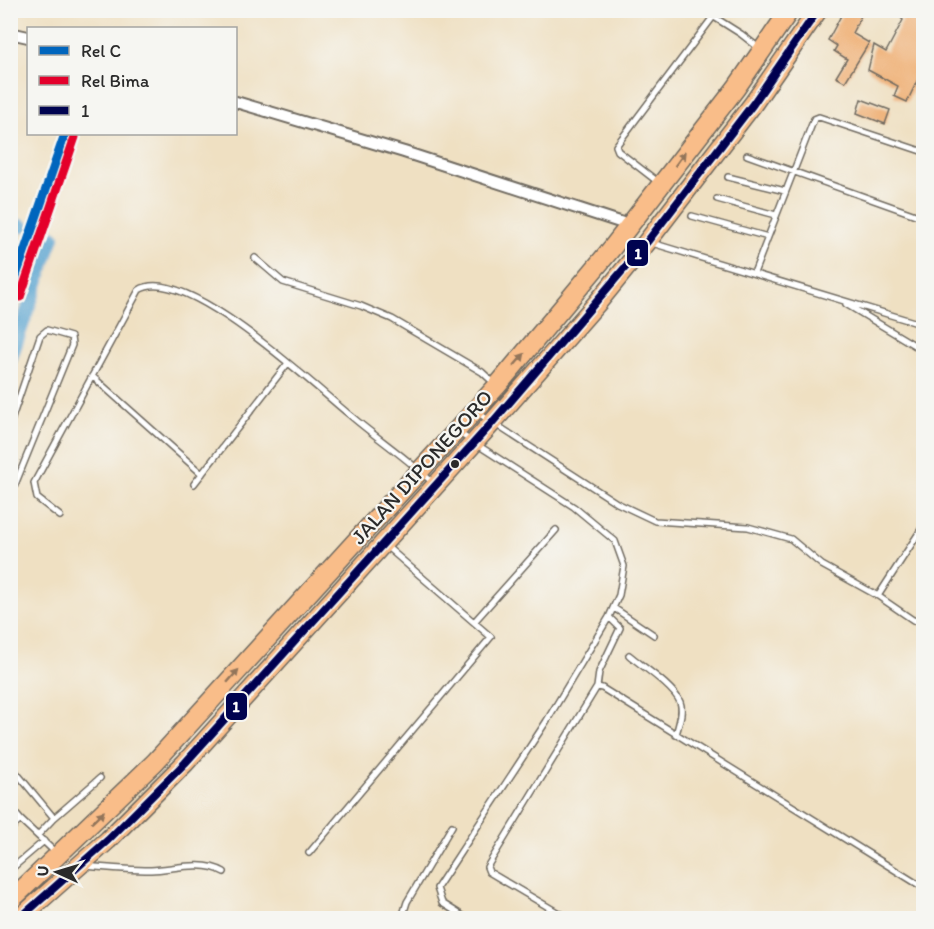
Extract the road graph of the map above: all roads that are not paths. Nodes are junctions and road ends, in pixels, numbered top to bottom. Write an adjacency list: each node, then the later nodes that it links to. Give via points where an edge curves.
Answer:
1 (703, 10): 4 (lane)
2 (790, 10): 7 (highway, JALAN DIPONEGORO)
3 (818, 10): 10 (highway, JALAN DIPONEGORO)
4 (713, 17): 7 (lane); 15 (lane, via 616,146)
5 (10, 33): 6 (street)
6 (27, 37)
7 (761, 51): 8 (highway, JALAN DIPONEGORO)
8 (736, 88): 10 (highway); 15 (highway, JALAN DIPONEGORO, one-way to 8)
9 (237, 102): 21 (street)
10 (753, 104): 23 (highway, JALAN DIPONEGORO)
11 (924, 152): 13 (lane, via 819,117 811,123)
12 (747, 155): 13 (lane)
13 (793, 170): 16 (lane); 20 (lane)
14 (728, 177): 16 (lane)
15 (661, 184): 21 (highway, JALAN DIPONEGORO)
16 (785, 191): 18 (lane)
17 (717, 199): 18 (lane)
18 (776, 215): 22 (lane)
19 (692, 216): 22 (lane)
20 (924, 218)
21 (629, 225): 31 (highway, JALAN DIPONEGORO, one-way to 21)
22 (768, 237): 25 (lane)
23 (646, 242): 25 (lane); 34 (highway, JALAN DIPONEGORO)
24 (255, 258): 31 (lane, via 283,282 392,319 482,372)
25 (754, 273): 26 (lane)
26 (836, 298): 27 (lane); 28 (lane)
27 (924, 325)
28 (924, 351)
29 (288, 363): 30 (lane, via 228,315 181,292 150,285 139,290); 37 (lane); 38 (lane)
30 (92, 375): 38 (lane); 43 (lane, via 34,483 37,498)
31 (497, 386): 32 (highway, JALAN DIPONEGORO)
32 (474, 410): 34 (lane); 35 (highway, JALAN DIPONEGORO)
33 (10, 424): 39 (lane, via 40,336 47,330 71,337 72,345)
34 (492, 424): 36 (highway, JALAN DIPONEGORO); 47 (lane, via 617,504 655,521 772,532 790,539 822,565)
35 (456, 430): 36 (lane); 37 (highway, JALAN DIPONEGORO)
36 (474, 443): 41 (highway, JALAN DIPONEGORO); 48 (lane, via 574,507 615,541 624,566)
37 (418, 469): 41 (lane); 66 (highway, JALAN DIPONEGORO, one-way to 37, via 180,735)
38 (202, 474): 40 (lane)
39 (13, 481): 42 (lane)
40 (194, 484)
41 (436, 485): 46 (highway, JALAN DIPONEGORO)
42 (10, 497)
43 (60, 516)
44 (924, 525): 47 (lane)
45 (556, 530): 51 (lane)
46 (383, 543): 51 (lane); 67 (highway, JALAN DIPONEGORO, via 225,720)
47 (878, 596): 49 (lane, via 913,620)
48 (614, 608): 50 (lane); 52 (lane)
49 (924, 616)
50 (609, 618): 54 (lane, via 620,628 599,672); 74 (lane, via 437,888 441,903)
51 (474, 622): 65 (lane, via 490,636 489,641)
52 (654, 634)
53 (628, 655): 55 (lane, via 680,702)
54 (597, 687): 55 (lane); 75 (lane, via 487,867 489,872)
55 (676, 735): 70 (lane)
56 (10, 765): 59 (lane)
57 (100, 778): 59 (lane)
58 (10, 807): 60 (lane)
59 (54, 818): 63 (lane)
60 (21, 820): 62 (lane); 63 (lane)
61 (452, 826): 73 (lane, via 407,902)
62 (10, 829)
63 (38, 835): 64 (lane)
64 (44, 841): 66 (lane); 68 (lane)
65 (309, 853)
66 (58, 855): 71 (highway, JALAN DIPONEGORO)
67 (81, 866): 69 (lane, via 150,870 204,865); 72 (highway, JALAN DIPONEGORO)
68 (10, 870)
69 (224, 872)
70 (924, 888)
71 (10, 901)
72 (20, 918)
73 (402, 918)
74 (466, 918)
75 (567, 918)

